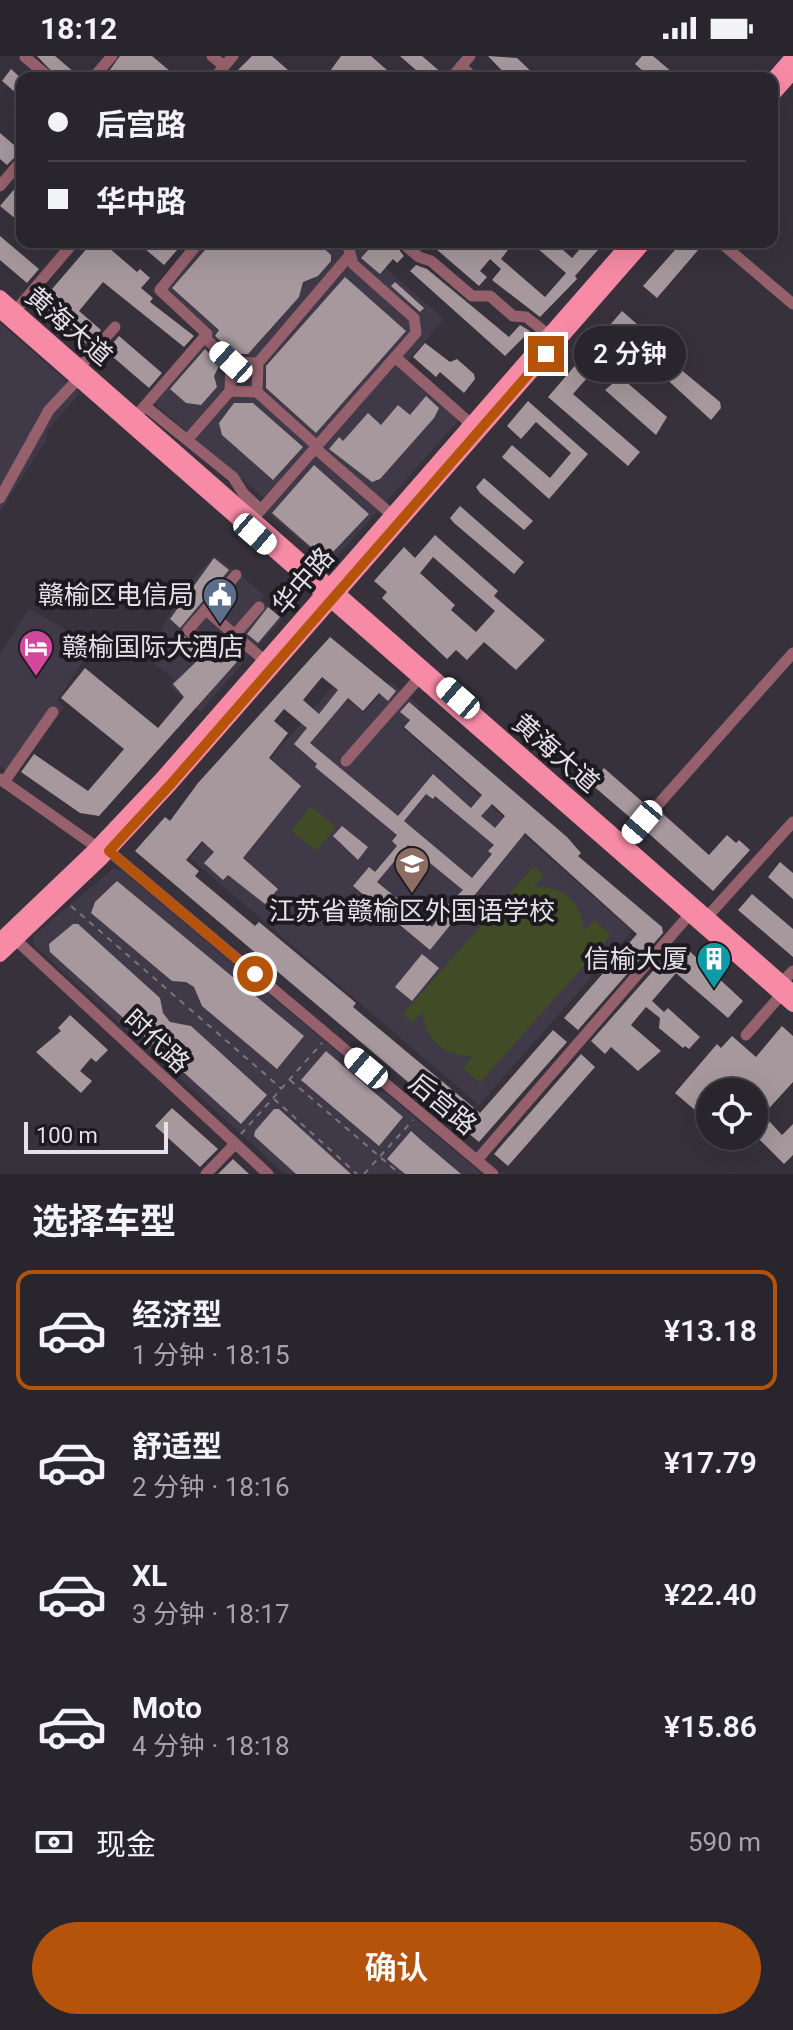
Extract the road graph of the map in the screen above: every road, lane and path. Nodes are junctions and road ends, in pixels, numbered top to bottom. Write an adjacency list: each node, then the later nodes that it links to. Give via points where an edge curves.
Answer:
1 (112, 56): 10 (street)
2 (212, 56): 7 (street)
3 (233, 56): 7 (street)
4 (470, 56): 8 (street)
5 (25, 57): 9 (street)
6 (790, 62): 14 (main road)
7 (224, 66): 11 (street)
8 (461, 66): 12 (street); 13 (street)
9 (43, 72)
10 (98, 72)
11 (219, 72)
12 (456, 72)
13 (468, 72)
14 (778, 85)
15 (69, 248): 25 (street)
16 (194, 248): 29 (street, via 160,290 207,334)
17 (348, 248): 22 (street)
18 (408, 248): 28 (street, via 472,296 490,296 513,316 530,319)
19 (625, 248): 28 (main road, 华中路)
20 (640, 248): 44 (main road, 华中路)
21 (727, 248): 24 (street)
22 (349, 256): 30 (street, via 417,324 416,333); 32 (street)
23 (0, 297): 25 (main road, 黄海大道)
24 (793, 304)
25 (16, 310): 33 (main road, 黄海大道)
26 (0, 311): 33 (main road, 黄海大道)
27 (115, 327): 33 (street)
28 (549, 335): 37 (main road, 华中路)
29 (204, 337): 31 (street); 36 (street)
30 (395, 357): 37 (street); 39 (street)
31 (231, 362): 32 (street); 34 (street)
32 (258, 363): 35 (street)
33 (79, 373): 36 (main road, 黄海大道); 40 (street, via 49,410); 44 (main road, 黄海大道)
34 (230, 391): 35 (street); 38 (street)
35 (257, 392): 39 (street)
36 (140, 411): 38 (street); 41 (main road, 黄海大道)
37 (471, 424): 42 (main road, 华中路)
38 (188, 439): 41 (street, via 233,477)
39 (316, 447): 41 (street); 42 (street)
40 (0, 498)
41 (257, 514): 44 (main road, 黄海大道)
42 (392, 515): 44 (main road, 华中路)
43 (236, 575): 46 (street)
44 (331, 594): 49 (main road, 华中路); 50 (main road, 黄海大道); 55 (main road, 黄海大道); 56 (main road, 华中路)
45 (259, 607): 47 (street)
46 (206, 610): 47 (street); 47 (street, via 188,630 217,655)
47 (234, 635): 49 (street)
48 (793, 653): 55 (street)
49 (265, 661): 56 (main road, 华中路)
50 (419, 678): 52 (street); 58 (main road, 黄海大道)
51 (53, 712): 53 (street)
52 (346, 761)
53 (2, 781): 56 (street, 后宫路)
54 (793, 822): 59 (street)
55 (623, 844): 59 (main road, 黄海大道)
56 (104, 850): 57 (main road, 华中路); 60 (main road, 华中路); 66 (street, 后宫路)
57 (61, 897): 61 (main road, 华中路); 68 (path)
58 (689, 915): 64 (main road, 黄海大道); 73 (street)
59 (707, 917): 64 (main road, 黄海大道)
60 (0, 940)
61 (16, 940): 62 (main road, 华中路); 71 (street, 时代路)
62 (0, 955)
63 (793, 971): 64 (street)
64 (787, 994): 65 (street)
65 (746, 1035)
66 (328, 1036): 67 (path); 70 (street, 后宫路)
67 (290, 1080): 68 (path); 72 (path)
68 (282, 1089): 69 (path)
69 (273, 1098): 71 (path); 76 (path)
70 (419, 1113): 72 (path); 73 (street, 后宫路)
71 (234, 1143): 74 (street); 75 (street, 时代路)
72 (380, 1157): 77 (path); 78 (path)
73 (477, 1160): 79 (street, 后宫路)
74 (206, 1174)
75 (268, 1174)
76 (357, 1174)
77 (364, 1174)
78 (400, 1174)
79 (493, 1174)

